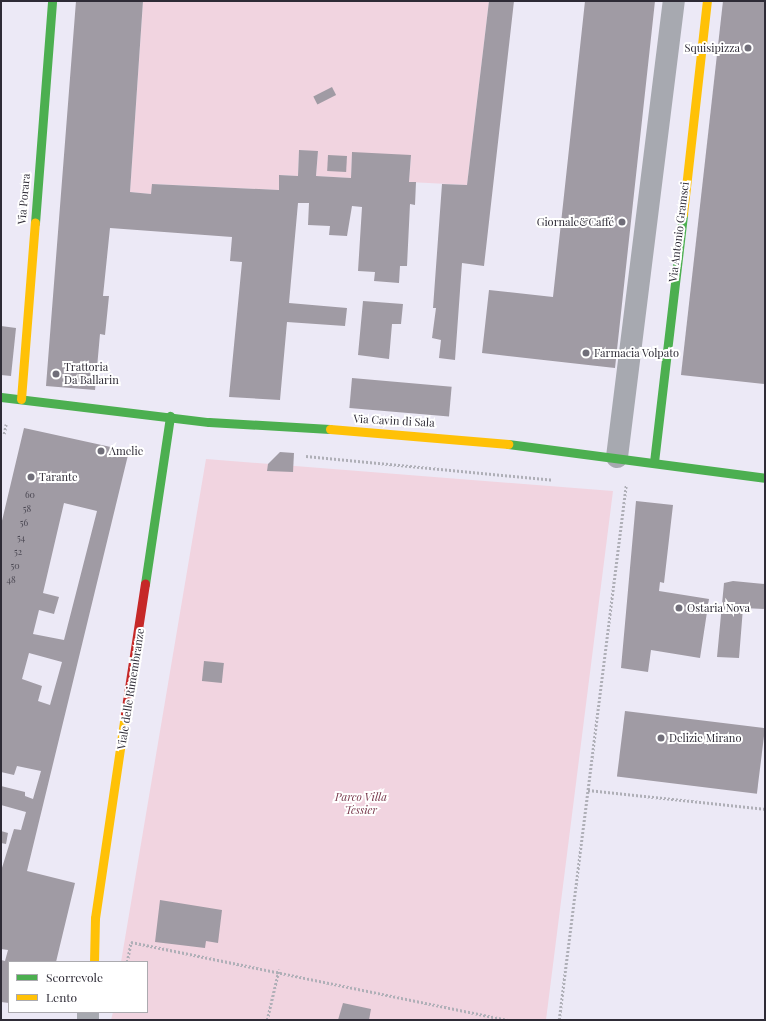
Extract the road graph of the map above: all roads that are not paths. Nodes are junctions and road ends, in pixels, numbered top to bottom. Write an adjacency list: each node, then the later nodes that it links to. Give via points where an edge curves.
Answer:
1 (52, 1): 5 (street, Via Porara)
2 (674, 1): 7 (street)
3 (704, 1): 8 (street, Via Antonio Gramsci)
4 (1, 397): 5 (street, Via Cavin di Sala)
5 (20, 400): 6 (street, Via Cavin di Sala)
6 (170, 416): 7 (street, Via Cavin di Sala, via 209,422 456,437); 10 (street, Viale delle Rimembranze, via 95,918)
7 (623, 458): 8 (street, Via Cavin di Sala)
8 (654, 462): 9 (street, Via Cavin di Sala)
9 (765, 478)
10 (94, 961)

